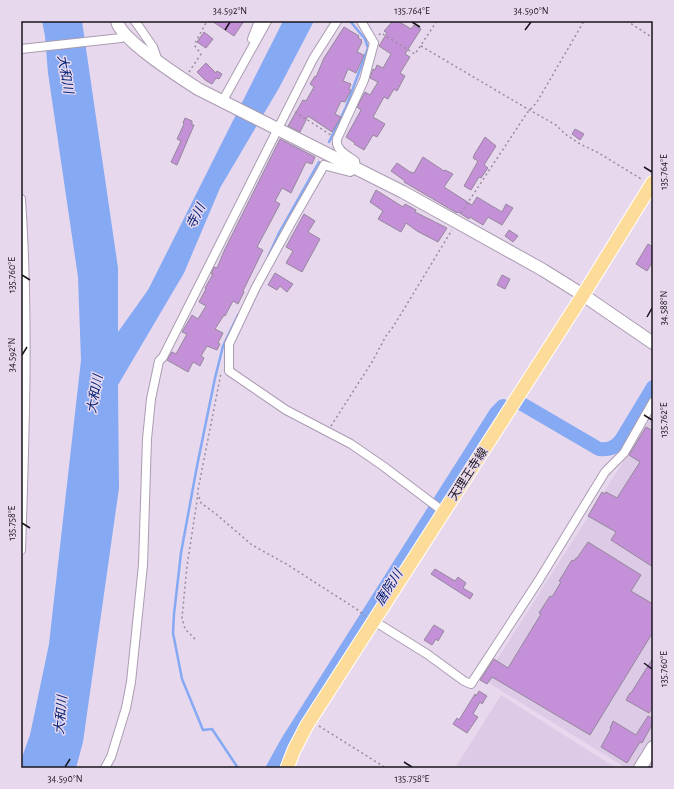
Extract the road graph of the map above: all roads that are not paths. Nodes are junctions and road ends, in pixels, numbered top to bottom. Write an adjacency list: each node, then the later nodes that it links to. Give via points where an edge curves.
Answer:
1 (117, 21): 7 (street)
2 (135, 21): 10 (street, via 153,47)
3 (259, 21): 9 (street, via 250,43)
4 (266, 21): 9 (street)
5 (337, 21): 12 (street, via 313,59)
6 (361, 21): 13 (street, via 374,43 372,54 364,80 336,144 355,161)
7 (125, 35): 8 (street, via 112,40); 10 (street)
8 (21, 49)
9 (251, 49): 11 (street)
10 (158, 62): 11 (street, via 183,80)
11 (224, 103): 12 (street)
12 (276, 129): 13 (street); 23 (street, via 159,361 150,405 147,439 144,565 131,682 124,715)
13 (356, 168): 16 (street, via 404,192); 19 (street, via 350,172 327,166 322,169 256,287 229,344 229,371 286,410 350,444)
14 (652, 183): 16 (main road, 天理王寺線)
15 (21, 199): 20 (street, via 26,315)
16 (583, 295): 17 (street); 19 (main road, 天理王寺線)
17 (653, 343)
18 (653, 402): 21 (street, via 624,453 605,472 471,684)
19 (444, 512): 21 (main road, 天理王寺線)
20 (21, 550)
21 (374, 622): 24 (main road, 天理王寺線, via 311,720 294,750)
22 (653, 747): 25 (street)
23 (105, 768)
24 (288, 768)
25 (640, 768)

